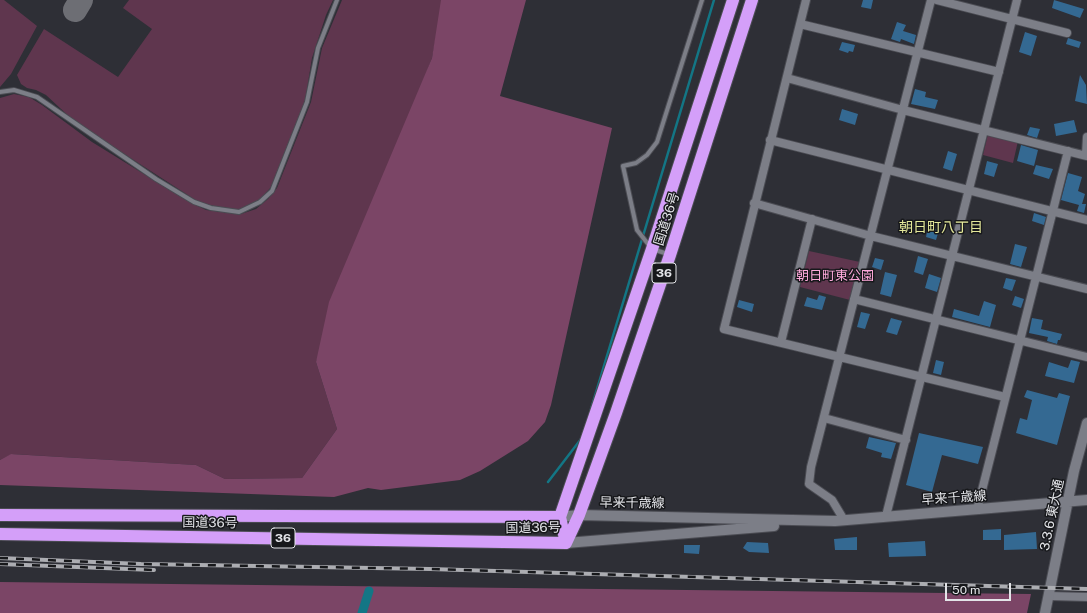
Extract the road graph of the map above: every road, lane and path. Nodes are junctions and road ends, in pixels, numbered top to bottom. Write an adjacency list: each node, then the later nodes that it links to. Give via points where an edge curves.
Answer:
1 (337, 0): 15 (lane, via 318,48 307,102 272,191 260,202 239,212 211,208 194,202 149,175 37,98 14,90)
2 (702, 0): 29 (lane, via 657,142 647,155 636,163 623,166 637,230)
3 (733, 0): 29 (highway, 国道36号 / 36)
4 (752, 0): 30 (highway, 国道36号 / 36)
5 (806, 0): 10 (street)
6 (932, 0): 12 (street)
7 (937, 0): 9 (street)
8 (1017, 0): 9 (street)
9 (1012, 18): 11 (street); 13 (street)
10 (800, 24): 12 (street); 14 (street)
11 (1067, 33)
12 (918, 53): 13 (street); 16 (street)
13 (999, 72): 17 (street)
14 (787, 78): 16 (street); 19 (street)
15 (0, 92)
16 (903, 110): 17 (street); 22 (street)
17 (984, 130): 20 (street); 23 (street)
18 (1087, 138): 21 (street)
19 (770, 140): 22 (street); 24 (street)
20 (1068, 151): 21 (street); 25 (street)
21 (1086, 155)
22 (888, 169): 23 (street); 28 (street)
23 (969, 190): 25 (street); 31 (street)
24 (754, 203): 26 (street); 37 (street, via 724,329)
25 (1052, 212): 27 (street); 32 (street)
26 (812, 219): 28 (street); 37 (street)
27 (1087, 220)
28 (871, 236): 31 (street); 34 (street)
29 (652, 249): 30 (lane); 51 (highway, 国道36号 / 36)
30 (670, 255): 49 (highway, 国道36号 / 36)
31 (952, 256): 32 (street); 35 (street)
32 (1036, 276): 33 (street); 36 (street)
33 (1087, 289)
34 (854, 299): 35 (street); 38 (street)
35 (936, 320): 36 (street); 40 (street)
36 (1020, 340): 39 (street); 41 (street)
37 (781, 342): 38 (street)
38 (840, 357): 40 (street); 42 (street)
39 (1087, 357)
40 (921, 377): 41 (street); 44 (street)
41 (1005, 397): 47 (street)
42 (824, 418): 44 (street); 52 (street, via 809,484 832,500)
43 (1087, 424): 46 (main road, 3.3.6 東大通)
44 (906, 440): 50 (street)
45 (1087, 500): 46 (main road, 早来千歳線)
46 (1068, 501): 47 (main road, 早来千歳線); 56 (main road, 3.3.6 東大通)
47 (977, 510): 50 (main road, 早来千歳線)
48 (0, 515): 51 (highway, 国道36号 / 36)
49 (579, 515): 51 (main road, 早来千歳線); 53 (main road, 早来千歳線); 55 (highway, 国道36号 / 36)
50 (886, 516): 52 (main road, 早来千歳線)
51 (560, 517): 55 (highway)
52 (844, 520): 53 (main road, 早来千歳線)
53 (824, 521): 55 (main road, 早来千歳線)
54 (0, 534): 55 (highway, 国道36号 / 36)
55 (566, 543)
56 (1049, 596): 57 (street); 58 (main road, 3.3.6 東大通)
57 (1087, 598)
58 (1045, 613)

